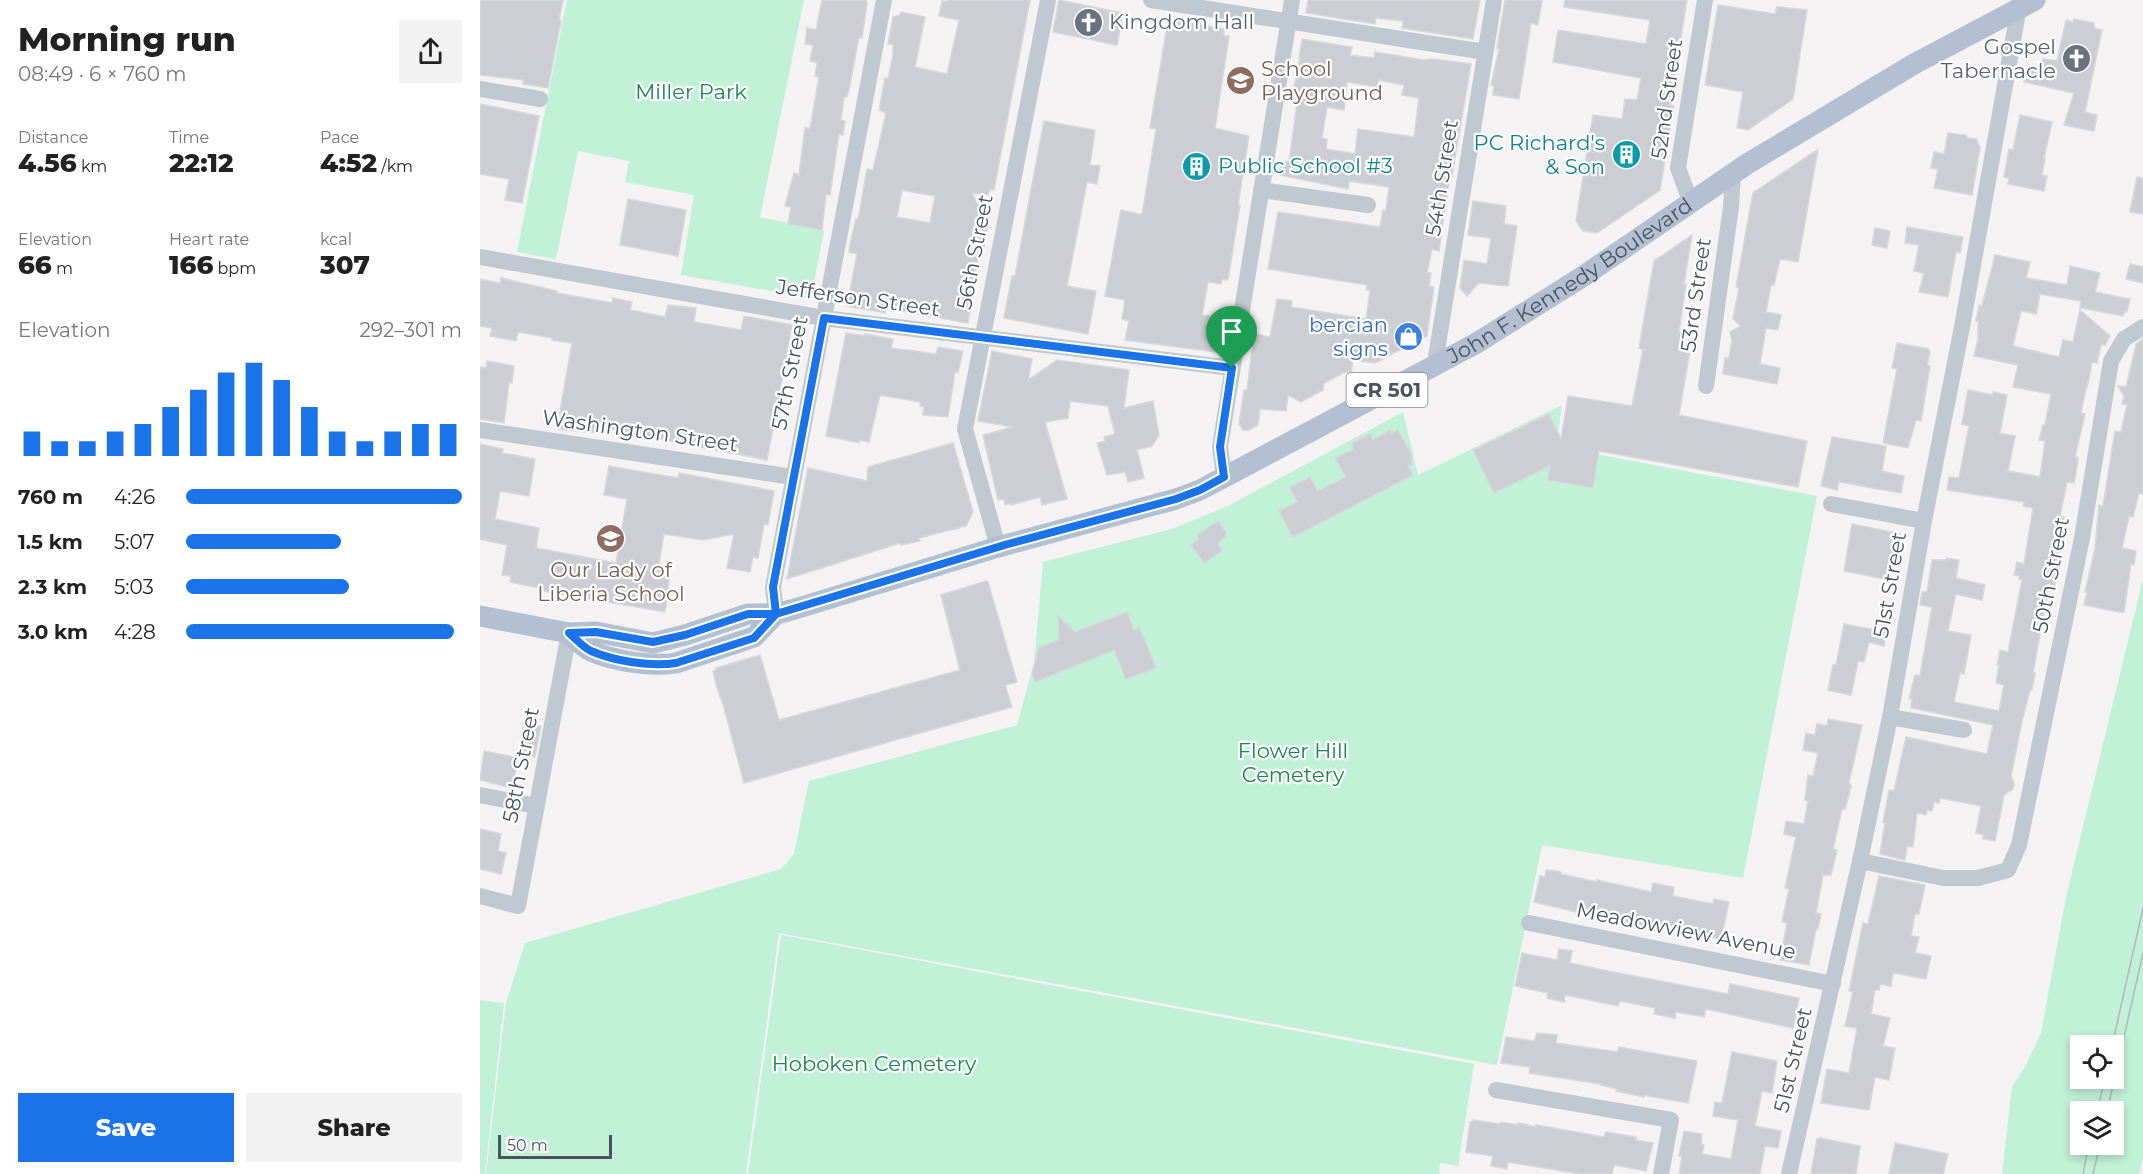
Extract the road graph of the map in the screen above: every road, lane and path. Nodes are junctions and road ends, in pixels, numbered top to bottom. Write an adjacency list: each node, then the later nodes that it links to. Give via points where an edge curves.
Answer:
1 (884, 0): 17 (street, 57th Street)
2 (1048, 0): 19 (street, 56th Street)
3 (1151, 0): 8 (street)
4 (1292, 0): 8 (street)
5 (1494, 0): 9 (street, 54th Street)
6 (1705, 0): 14 (street, 52nd Street, via 1678,168)
7 (2025, 2): 12 (main road, John F. Kennedy Boulevard / CR 501, via 1862,93); 27 (street, 51st Street)
8 (1288, 22): 9 (street); 13 (street)
9 (1485, 52): 20 (street, 54th Street)
10 (480, 89): 11 (street)
11 (540, 99)
12 (1733, 174): 14 (main road, John F. Kennedy Boulevard / CR 501); 22 (street, 53rd Street)
13 (1261, 190): 15 (street); 21 (street)
14 (1691, 203): 20 (main road, John F. Kennedy Boulevard / CR 501, via 1539,305)
15 (1368, 205)
16 (480, 257): 17 (street, Jefferson Street)
17 (824, 318): 19 (street, Jefferson Street); 24 (street, 57th Street)
18 (2143, 327): 36 (street, 50th Street, via 2124,339 2111,361 2082,538 2019,845 2008,870 1978,878 1943,878)
19 (981, 338): 21 (street, Jefferson Street); 28 (street, 56th Street, via 965,429)
20 (1435, 363): 25 (main road, John F. Kennedy Boulevard / CR 501)
21 (1232, 368): 25 (street, via 1220,447)
22 (1706, 386)
23 (480, 430): 24 (street, Washington Street)
24 (793, 477): 29 (street, 57th Street, via 773,587)
25 (1224, 477): 28 (main road, John F. Kennedy Boulevard / CR 501, via 1176,499)
26 (1832, 504): 27 (street)
27 (1924, 521): 32 (street, 51st Street)
28 (998, 547): 29 (main road, John F. Kennedy Boulevard / CR 501)
29 (776, 614): 31 (main road, John F. Kennedy Boulevard / CR 501, via 748,614 653,642 596,632)
30 (480, 616): 31 (main road, John F. Kennedy Boulevard / CR 501)
31 (569, 633): 35 (street, 58th Street)
32 (1890, 717): 33 (street); 36 (street, 51st Street)
33 (1964, 730)
34 (480, 795): 35 (street)
35 (536, 806): 37 (street, 58th Street, via 518,906)
36 (1860, 861): 39 (street, 51st Street)
37 (480, 896)
38 (1529, 923): 39 (street, Meadowview Avenue)
39 (1833, 984): 42 (street, 51st Street)
40 (1496, 1090): 41 (street, via 1671,1120)
41 (1661, 1174)
42 (1789, 1174)

